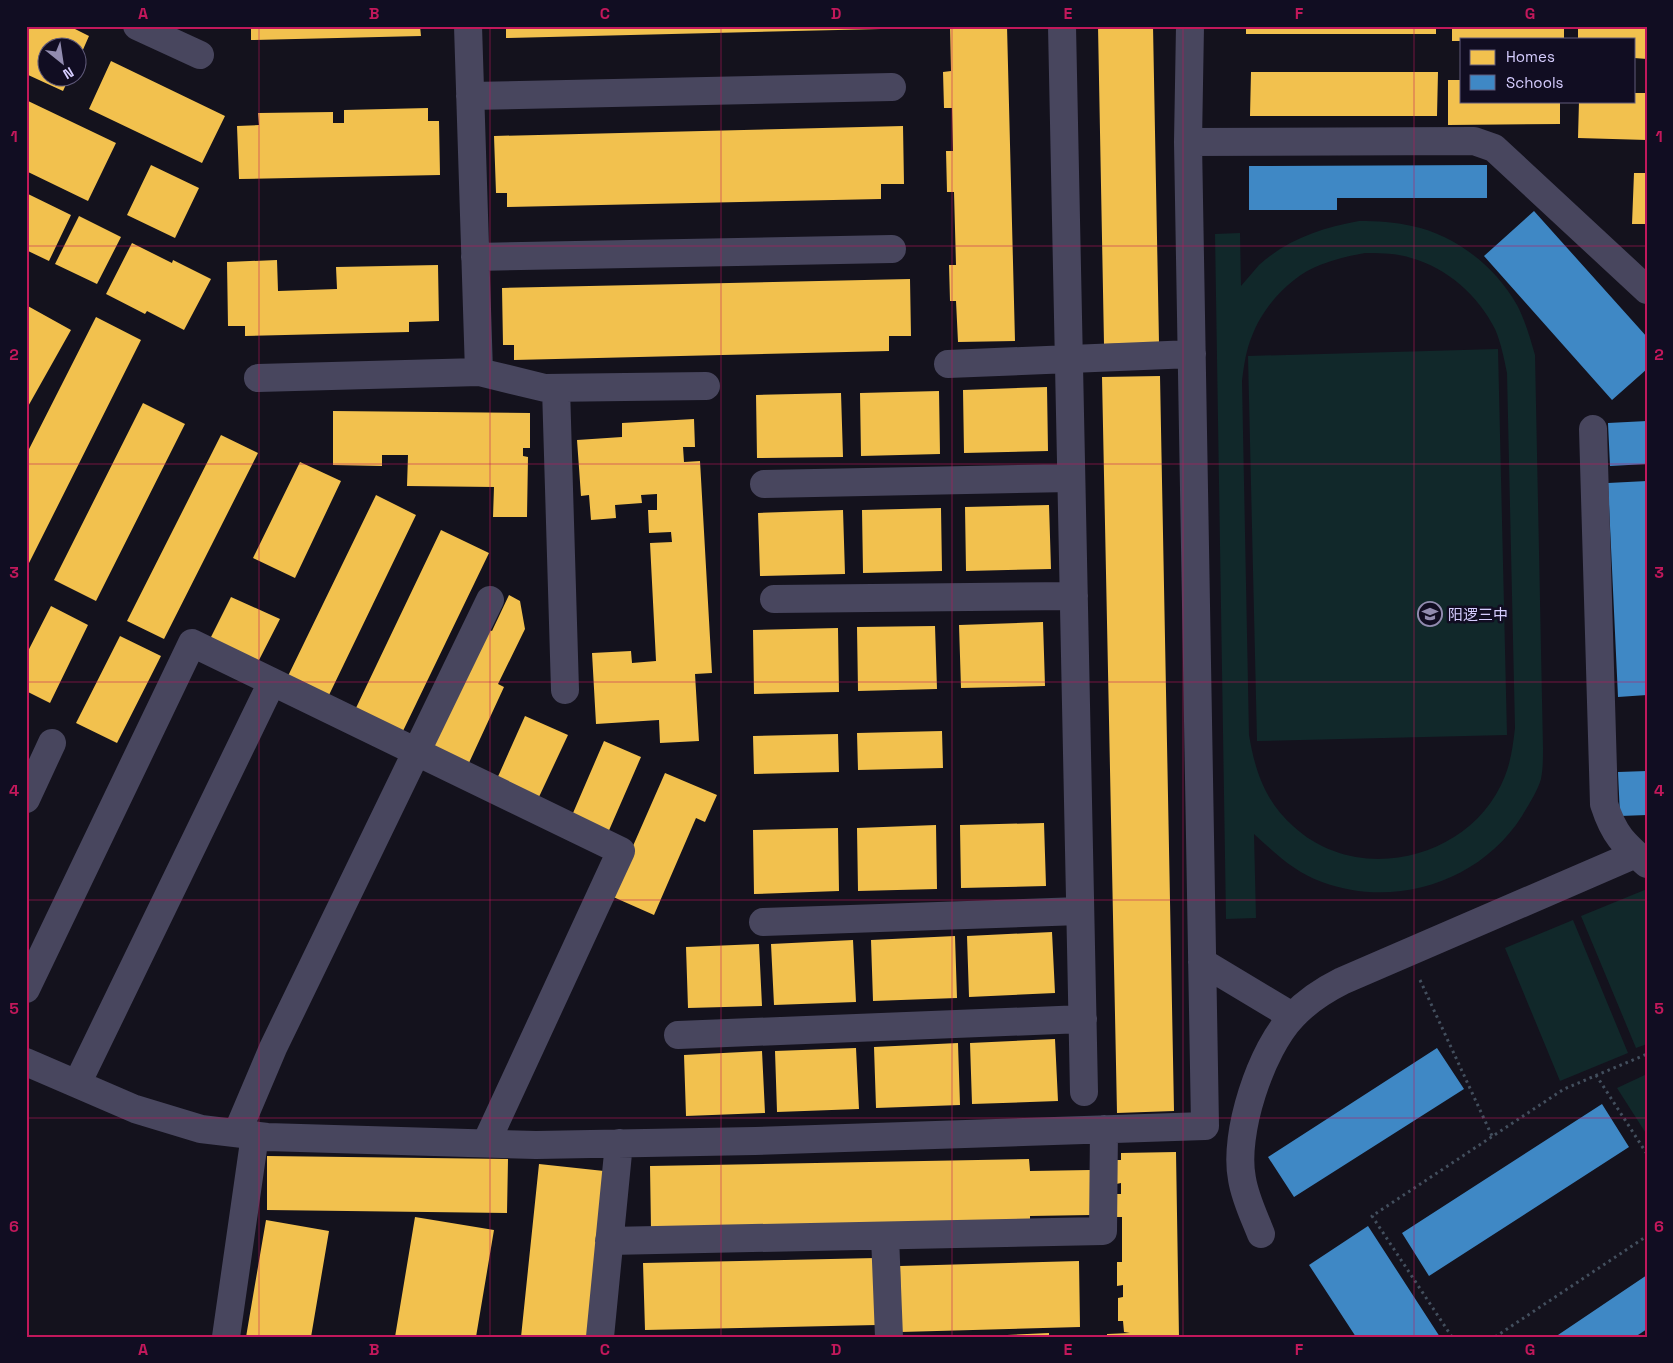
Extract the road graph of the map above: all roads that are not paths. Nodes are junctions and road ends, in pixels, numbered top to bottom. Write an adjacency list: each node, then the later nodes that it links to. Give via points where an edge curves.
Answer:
1 (137, 26): 5 (street)
2 (468, 26): 7 (street)
3 (1062, 26): 13 (street)
4 (1190, 26): 8 (street)
5 (200, 55)
6 (892, 87): 7 (street)
7 (470, 96): 10 (street)
8 (1188, 142): 11 (street, via 1474,141 1494,148); 12 (street)
9 (892, 249): 10 (street)
10 (475, 257): 15 (street)
11 (1647, 290)
12 (1192, 354): 13 (street); 33 (street)
13 (1069, 359): 14 (street); 20 (street)
14 (948, 364)
15 (479, 372): 16 (street); 18 (street)
16 (258, 378)
17 (706, 386): 18 (street)
18 (556, 388): 26 (street)
19 (1593, 429): 30 (street, via 1604,804 1622,841)
20 (1072, 478): 21 (street); 22 (street)
21 (764, 484)
22 (1074, 596): 23 (street); 31 (street)
23 (774, 599)
24 (490, 600): 28 (street)
25 (272, 682): 28 (street); 34 (street, via 192,643); 39 (street)
26 (565, 690)
27 (52, 743): 29 (street)
28 (416, 752): 42 (street, via 273,1048); 44 (street, via 621,851)
29 (26, 799)
30 (1641, 859): 35 (street, via 1342,981 1324,990)
31 (1080, 911): 32 (street); 36 (street)
32 (763, 922)
33 (1202, 962): 35 (street); 41 (street, via 1205,1126)
34 (26, 989)
35 (1292, 1016): 45 (street, via 1263,1061 1242,1137 1242,1179)
36 (1083, 1020): 37 (street); 40 (street)
37 (678, 1035)
38 (26, 1062): 39 (street)
39 (77, 1084): 42 (street, via 135,1109 201,1129)
40 (1084, 1092)
41 (1104, 1129): 43 (street); 46 (street, via 1103,1232)
42 (246, 1134): 44 (street); 48 (street)
43 (619, 1143): 44 (street); 47 (street)
44 (486, 1144)
45 (1260, 1234)
46 (885, 1236): 47 (street); 50 (street)
47 (610, 1241): 49 (street)
48 (226, 1337)
49 (600, 1337)
50 (889, 1337)

